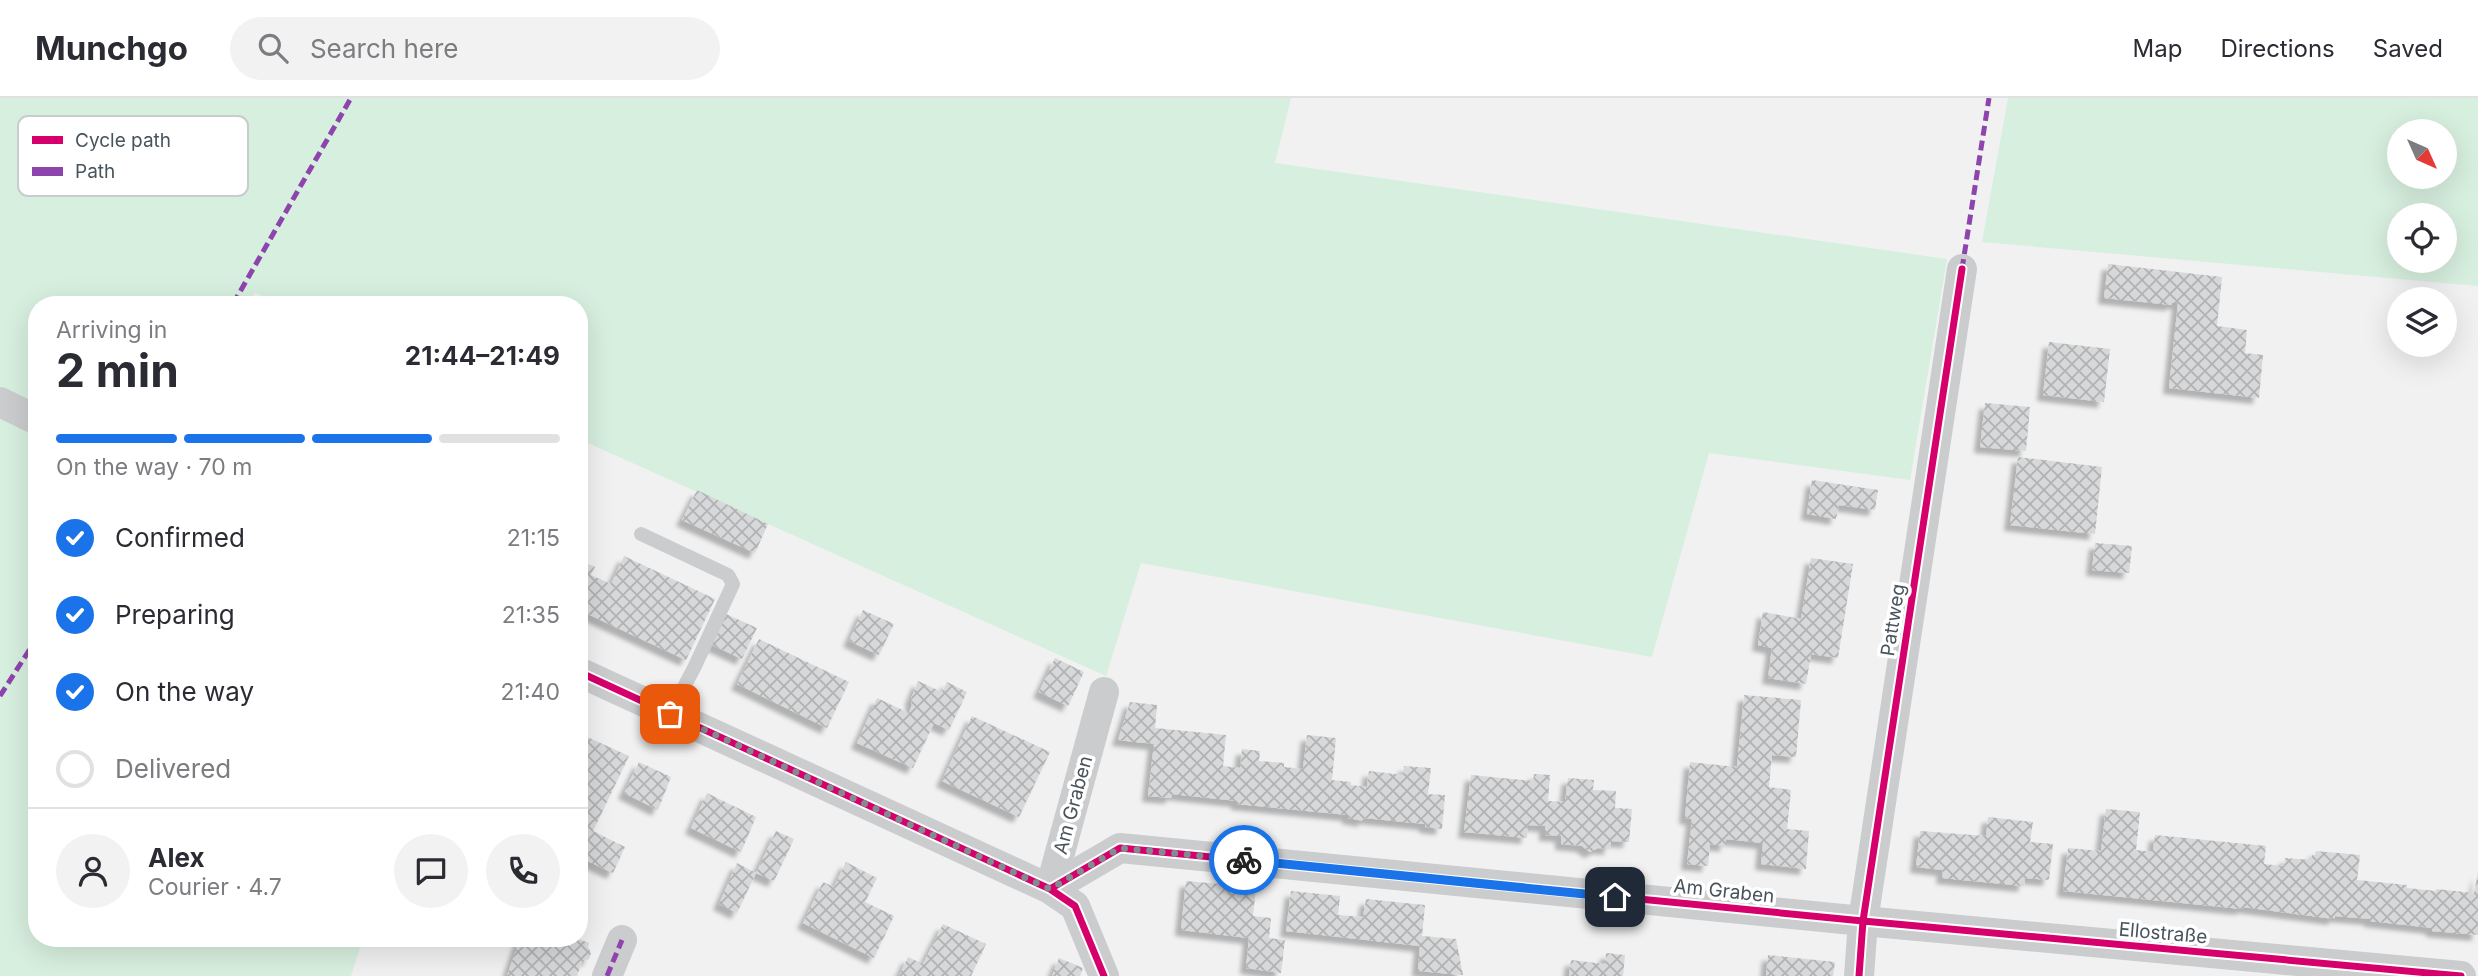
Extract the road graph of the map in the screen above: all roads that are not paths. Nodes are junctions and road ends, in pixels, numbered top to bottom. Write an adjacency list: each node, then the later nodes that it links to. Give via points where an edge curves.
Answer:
1 (1962, 268): 9 (street, Pattweg)
2 (0, 402): 3 (street)
3 (28, 416)
4 (641, 534): 7 (lane, via 728,575 733,584)
5 (588, 676): 7 (street)
6 (1104, 692): 8 (street, Am Graben)
7 (670, 714): 8 (street)
8 (1050, 889): 9 (street, Am Graben, via 1120,848); 12 (street, via 1075,906)
9 (1863, 921): 13 (street, Pattweg); 14 (street, Ellostraße)
10 (622, 940): 11 (street)
11 (607, 976)
12 (1104, 976)
13 (1859, 976)
14 (2461, 976)

